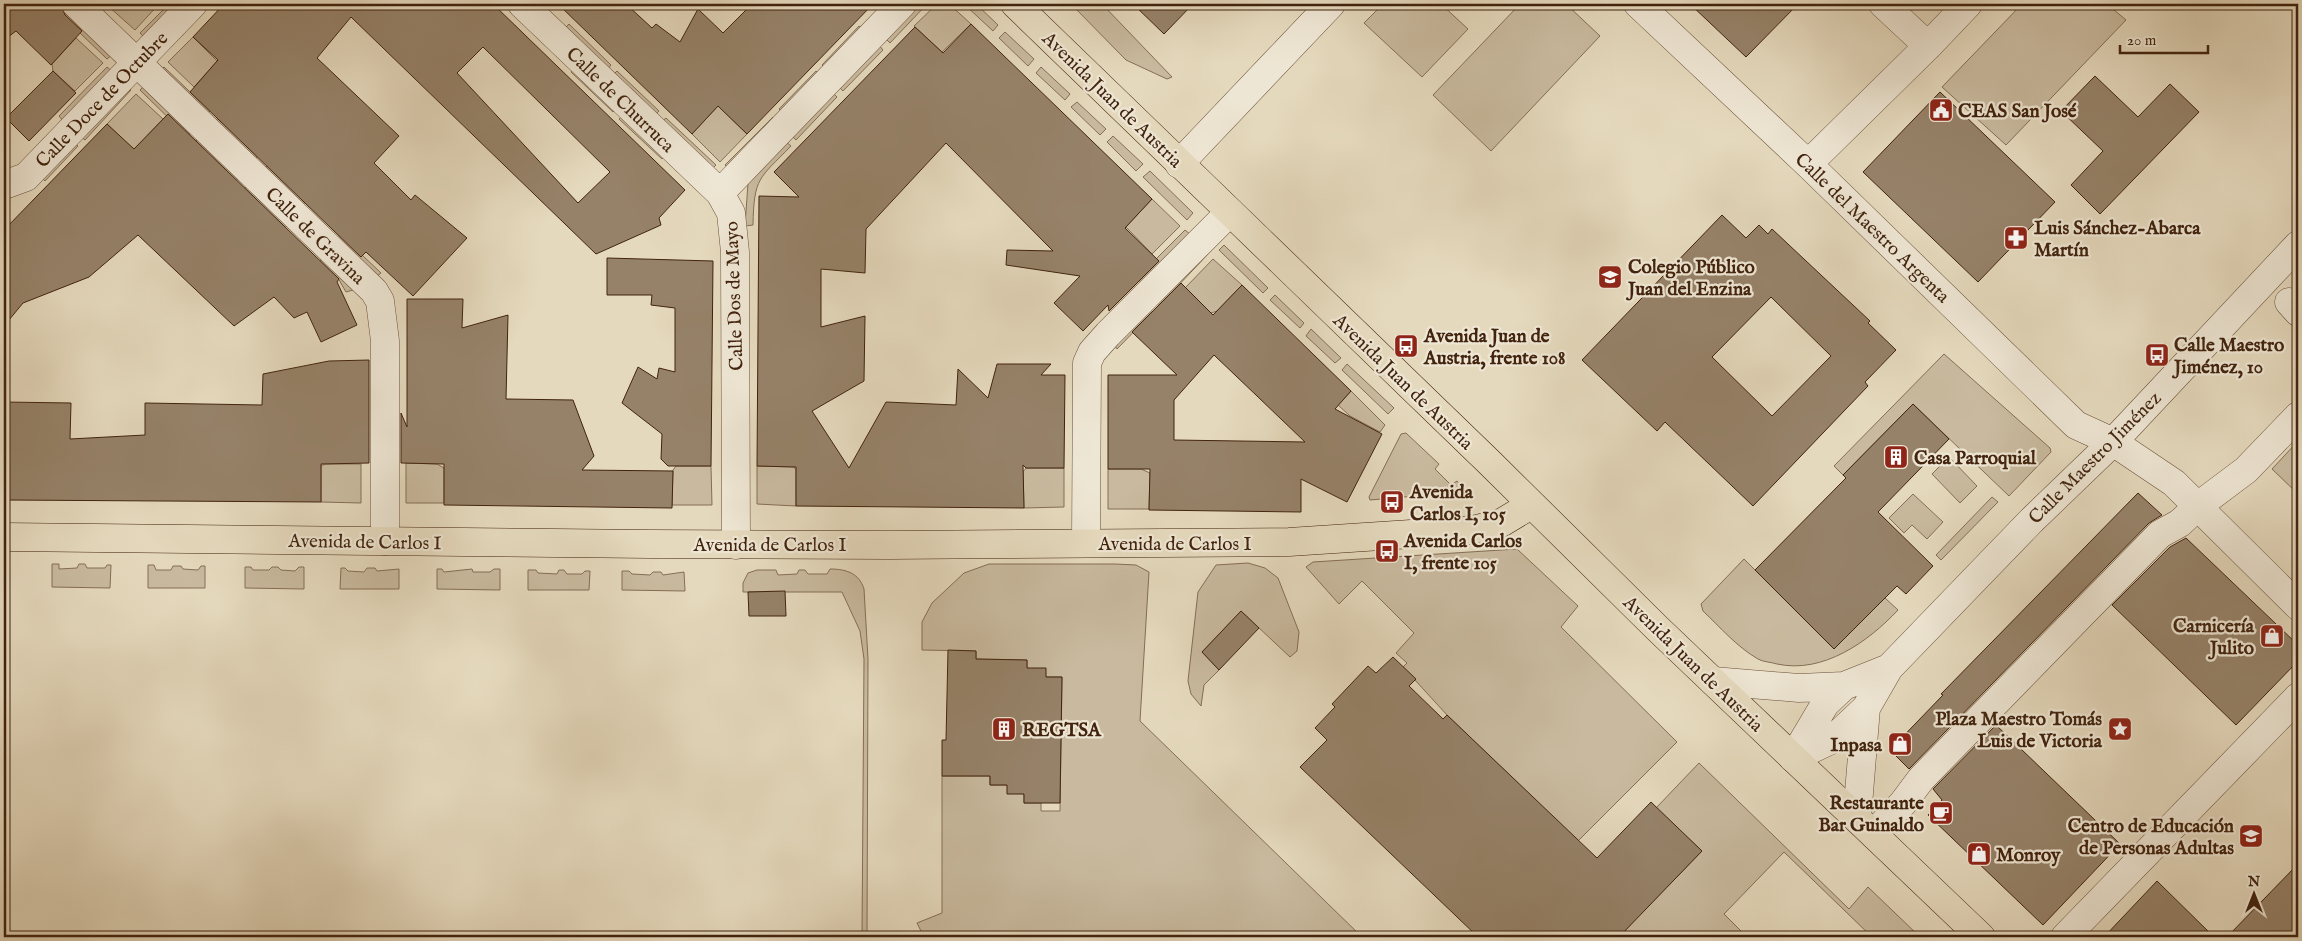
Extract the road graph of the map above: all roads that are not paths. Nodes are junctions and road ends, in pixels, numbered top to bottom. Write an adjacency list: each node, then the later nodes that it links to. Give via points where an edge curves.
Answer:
1 (76, 4): 11 (street, Calle de Gravina)
2 (193, 4): 11 (street, Calle Doce de Octubre)
3 (522, 4): 15 (street, Calle de Churruca)
4 (902, 4): 15 (street)
5 (1015, 4): 12 (main road, Avenida Juan de Austria)
6 (1331, 4): 12 (street)
7 (1638, 4): 13 (street, Calle del Maestro Argenta)
8 (1883, 4): 10 (street)
9 (1968, 4): 10 (street)
10 (1928, 46): 13 (street)
11 (138, 61): 14 (street, Calle Doce de Octubre, via 26,177); 23 (street, Calle de Gravina, via 374,291 380,301 385,341)
12 (1179, 164): 16 (main road, Avenida Juan de Austria)
13 (1808, 164): 19 (street, Calle del Maestro Argenta, via 2076,425)
14 (4, 185)
15 (720, 194): 25 (street, Calle Dos de Mayo, via 731,213 735,252)
16 (1230, 212): 20 (main road, Avenida Juan de Austria); 24 (street, via 1108,334 1087,362)
17 (2298, 245): 19 (street, Calle Maestro Jiménez)
18 (2298, 416): 21 (street, via 2246,470)
19 (2113, 442): 21 (street, Calle del Maestro Argenta, via 2174,483); 27 (street, Calle Maestro Jiménez, via 2032,520)
20 (1531, 505): 24 (main road, Avenida de Carlos I, via 1501,523 1472,530 1289,542); 28 (main road, Avenida Juan de Austria)
21 (2198, 506): 26 (street, Calle del Maestro Argenta); 33 (street, via 2180,523 2160,534 1921,779 1903,803)
22 (4, 536): 23 (main road, Avenida de Carlos I)
23 (385, 541): 25 (main road, Avenida de Carlos I)
24 (1086, 543): 25 (main road, Avenida de Carlos I)
25 (736, 545)
26 (2298, 606)
27 (1889, 668): 29 (street, Calle Maestro Jiménez); 31 (street, Calle Maestro Jiménez)
28 (1713, 681): 29 (street, Calle Maestro Jiménez, via 1800,688); 32 (main road, Avenida Juan de Austria)
29 (1844, 686): 32 (street, Calle Maestro Jiménez, via 1825,704)
30 (2298, 697): 35 (street)
31 (1866, 708): 32 (street, Calle Maestro Jiménez, via 1833,739); 33 (street, Calle Maestro Jiménez)
32 (1793, 758): 33 (main road, Avenida Juan de Austria)
33 (1866, 825): 34 (main road, Avenida Juan de Austria)
34 (1981, 937)
35 (2065, 937)

